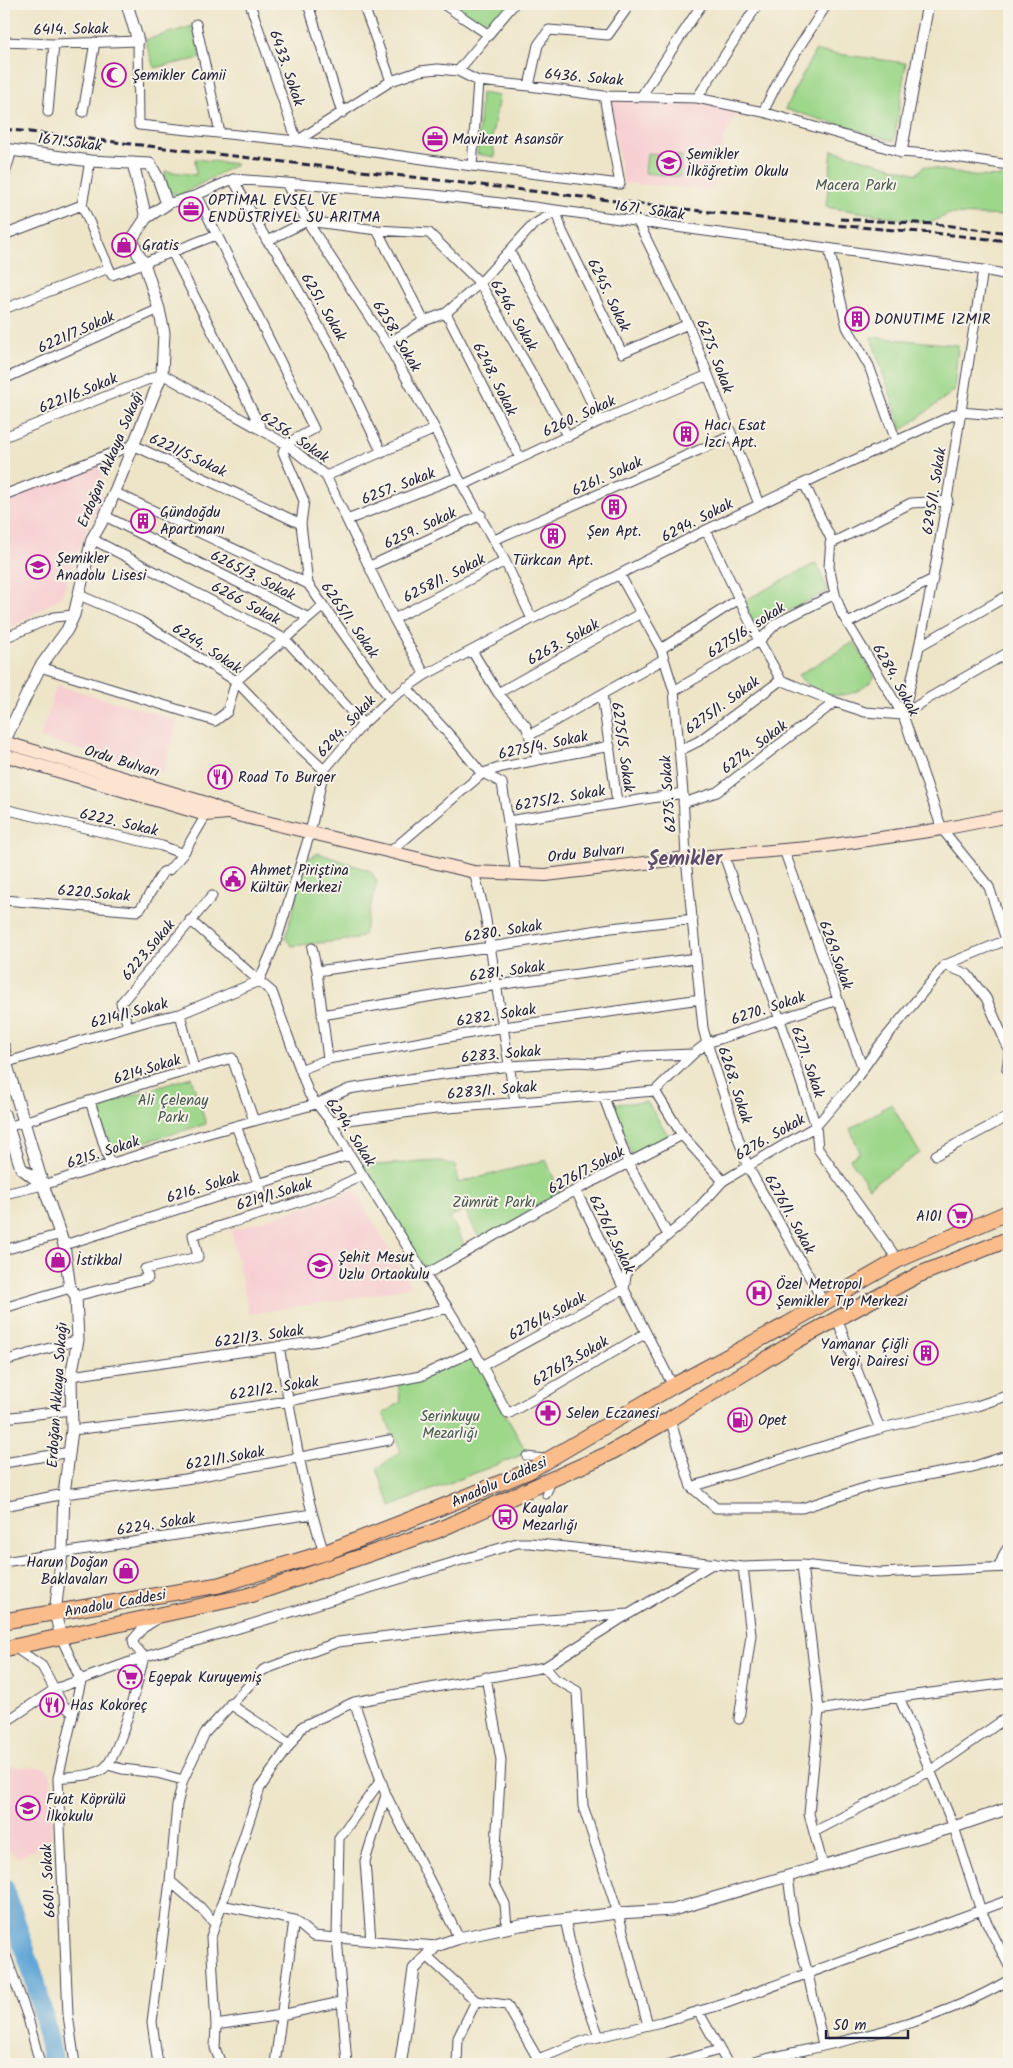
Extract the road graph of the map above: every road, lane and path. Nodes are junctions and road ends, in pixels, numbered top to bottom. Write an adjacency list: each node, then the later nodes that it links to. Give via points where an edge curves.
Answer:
1 (127, 4): 14 (street)
2 (250, 4): 30 (street, 6433. Sokak)
3 (308, 4): 28 (street)
4 (363, 4): 19 (street)
5 (443, 4): 13 (street)
6 (514, 4): 13 (street)
7 (630, 4): 21 (street, via 608,35 550,30 538,44)
8 (702, 4): 22 (street)
9 (758, 4): 24 (street)
10 (828, 4): 27 (street, via 783,72)
11 (928, 4): 32 (street)
12 (196, 24): 29 (street)
13 (489, 35): 18 (street)
14 (138, 41): 16 (street, 6414. Sokak); 29 (street, via 139,125)
15 (4, 42): 17 (street, 6414. Sokak)
16 (96, 42): 17 (street, 6414. Sokak); 26 (street)
17 (54, 44): 25 (street)
18 (458, 71): 19 (street, 6436. Sokak, via 420,71); 20 (street, 6436. Sokak)
19 (391, 81): 28 (street, 6436. Sokak)
20 (478, 81): 21 (street, 6436. Sokak); 36 (street)
21 (529, 86): 23 (street, 6436. Sokak)
22 (642, 95): 23 (street, 6436. Sokak); 24 (street, 6436. Sokak)
23 (604, 96): 36 (street, via 620,184)
24 (697, 98): 27 (street, 6436. Sokak)
25 (48, 112)
26 (84, 112)
27 (763, 112): 32 (street, 6436. Sokak)
28 (342, 113): 30 (street, 6436. Sokak)
29 (220, 133): 30 (street)
30 (297, 141): 36 (street)
31 (8, 149): 33 (street, 1671.Sokak); 37 (street)
32 (901, 152): 35 (street, 6436. Sokak)
33 (90, 161): 34 (street, 1671.Sokak); 42 (street)
34 (133, 164): 41 (street, 1671.Sokak, via 150,164); 44 (street)
35 (1009, 165)
36 (472, 166)
37 (4, 177)
38 (233, 179): 39 (street); 40 (street); 50 (street, 6251. Sokak)
39 (286, 183): 43 (street, 1671. Sokak, via 434,195); 45 (street, 6258. Sokak)
40 (197, 195): 41 (street); 49 (street)
41 (167, 204): 44 (street)
42 (82, 205): 48 (street); 55 (street)
43 (556, 211): 46 (street, 1671. Sokak); 53 (street, via 533,225); 63 (street, 6245. Sokak, via 562,231 622,353)
44 (146, 218): 54 (street, Erdoğan Akkaya Sokağı, via 132,239)
45 (308, 221): 47 (street, 6246. Sokak); 50 (street); 64 (street, 6258. Sokak)
46 (638, 222): 51 (street, 1671. Sokak); 63 (street, 6275. Sokak)
47 (377, 230): 58 (street, 6246. Sokak, via 429,233); 62 (street)
48 (4, 235)
49 (216, 235): 52 (street); 77 (street, via 314,429)
50 (268, 241): 79 (street, 6251. Sokak, via 333,351)
51 (829, 249): 56 (street, 1671. Sokak); 76 (street, via 847,327 869,366)
52 (172, 252): 54 (street); 72 (street)
53 (510, 252): 58 (street); 70 (street, via 582,381)
54 (144, 263): 55 (street, via 112,275); 60 (street, Erdoğan Akkaya Sokağı)
55 (109, 268): 59 (street)
56 (983, 270): 57 (street, 1671. Sokak); 68 (street, 6295/1. Sokak)
57 (1009, 276)
58 (480, 283): 61 (street); 75 (street, 6246. Sokak)
59 (4, 309)
60 (159, 309): 65 (street, Erdoğan Akkaya Sokağı, via 164,333); 67 (street, 6221/7.Sokak)
61 (446, 313): 62 (street); 80 (street, 6248. Sokak)
62 (424, 321): 64 (street)
63 (688, 324): 66 (street, 6275. Sokak)
64 (387, 344): 71 (street, 6258. Sokak)
65 (162, 374): 72 (street, 6256. Sokak); 74 (street, 6221/6.Sokak); 78 (street, Erdoğan Akkaya Sokağı)
66 (708, 375): 70 (street, 6260. Sokak); 73 (street, 6275. Sokak)
67 (4, 379)
68 (960, 412): 69 (street); 76 (street, 6294. Sokak); 86 (street, 6295/1. Sokak)
69 (1009, 416)
70 (600, 421): 75 (street, 6260. Sokak)
71 (435, 429): 79 (street); 82 (street, 6258. Sokak)
72 (263, 430): 77 (street, 6256. Sokak)
73 (731, 436): 87 (street, 6275. Sokak); 94 (street, 6261. Sokak)
74 (4, 437)
75 (568, 437): 80 (street, 6260. Sokak)
76 (896, 440): 83 (street, 6294. Sokak)
77 (286, 444): 81 (street, 6256. Sokak); 91 (street, via 283,452 304,501)
78 (133, 445): 84 (street, Erdoğan Akkaya Sokağı); 85 (street, 6221/5.Sokak); 91 (street, 6221/5.Sokak)
79 (382, 453): 81 (street)
80 (520, 458): 82 (street, 6260. Sokak)
81 (326, 476): 90 (street, 6256. Sokak)
82 (460, 481): 88 (street, 6258. Sokak); 90 (street, 6257. Sokak)
83 (804, 483): 87 (street, 6294. Sokak); 95 (street, 6284. Sokak)
84 (114, 492): 89 (street, Erdoğan Akkaya Sokağı); 100 (street, 6265/1. Sokak)
85 (4, 494)
86 (948, 501): 95 (street, via 911,503); 99 (street, 6295/1. Sokak)
87 (759, 504): 92 (street, 6294. Sokak)
88 (480, 515): 94 (street, 6258. Sokak); 97 (street, 6259. Sokak)
89 (105, 516): 93 (street, Erdoğan Akkaya Sokağı); 108 (street, 6265/3. Sokak)
90 (347, 520): 97 (street, 6256. Sokak)
91 (302, 524): 100 (street)
92 (706, 530): 98 (street, 6294. Sokak); 104 (street)
93 (92, 539): 102 (street, Erdoğan Akkaya Sokağı); 113 (street, 6266 Sokak)
94 (494, 540): 96 (street, 6258. Sokak)
95 (830, 544): 101 (street, 6284. Sokak, via 829,567)
96 (505, 561): 109 (street, 6258/1. Sokak); 110 (street, 6258. Sokak)
97 (370, 566): 109 (street, 6256. Sokak)
98 (620, 575): 106 (street, 6275. Sokak); 110 (street, 6294. Sokak)
99 (933, 579): 111 (street); 115 (street, 6295/1. Sokak)
100 (308, 584): 105 (street, 6265/1. Sokak)
101 (835, 594): 111 (street, 6284. Sokak); 114 (street, 6275/6. sokak, via 777,622)
102 (80, 595): 107 (street, Erdoğan Akkaya Sokağı); 123 (street, 6244. Sokak, via 140,621)
103 (1009, 595): 115 (street)
104 (739, 599): 114 (street); 116 (street)
105 (323, 606): 108 (street); 128 (street, 6265/1. Sokak)
106 (641, 613): 116 (street, 6275. Sokak); 126 (street, 6263. Sokak)
107 (74, 615): 112 (street, via 54,617); 120 (street, Erdoğan Akkaya Sokağı)
108 (309, 618): 113 (street)
109 (394, 619): 121 (street, 6256. Sokak)
110 (532, 619): 117 (street, 6294. Sokak)
111 (848, 623): 130 (street, 6284. Sokak)
112 (4, 638)
113 (285, 639): 123 (street); 131 (street, 6266 Sokak)
114 (759, 641): 122 (street); 125 (street, 6275/6. sokak)
115 (921, 645): 130 (street, 6295/1. Sokak)
116 (661, 648): 119 (street, 6275. Sokak)
117 (472, 651): 121 (street, 6294. Sokak); 126 (street)
118 (1009, 652): 130 (street)
119 (664, 660): 125 (street, 6275. Sokak); 127 (street)
120 (40, 667): 123 (street, via 215,721 227,712); 133 (street, Erdoğan Akkaya Sokağı)
121 (425, 675): 124 (street, 6294. Sokak)
122 (781, 680): 129 (street); 135 (street, 6275/1. Sokak, via 699,741)
123 (236, 681): 138 (street, 6244. Sokak)
124 (406, 687): 128 (street, 6294. Sokak); 139 (street)
125 (674, 692): 135 (street, 6275. Sokak)
126 (498, 693): 132 (street)
127 (602, 694): 132 (street); 134 (street, 6275/5. Sokak)
128 (390, 699): 131 (street, 6294. Sokak)
129 (836, 702): 130 (street, via 866,712); 142 (street, 6274. Sokak, via 717,792)
130 (903, 715): 148 (street, 6284. Sokak)
131 (363, 724): 138 (street, 6294. Sokak)
132 (530, 735): 137 (street)
133 (4, 742): 136 (street); 144 (main road, Ordu Bulvarı, via 203,802)
134 (610, 746): 137 (street, 6275/4. Sokak); 141 (street, 6275/5. Sokak)
135 (679, 751): 140 (street, 6275. Sokak)
136 (4, 758): 145 (main road, Ordu Bulvarı)
137 (538, 760): 139 (street, 6275/4. Sokak)
138 (324, 770): 149 (street, 6294. Sokak)
139 (482, 774): 147 (street, via 502,782); 151 (street, 6275/4. Sokak)
140 (683, 793): 141 (street, 6275/2. Sokak); 142 (street, 6275. Sokak)
141 (617, 802): 147 (street, 6275/2. Sokak)
142 (683, 803): 154 (street, 6275. Sokak)
143 (4, 809): 152 (street, 6222. Sokak, via 162,846)
144 (229, 813): 145 (main road, Ordu Bulvarı); 149 (main road, Ordu Bulvarı)
145 (206, 815): 152 (street)
146 (1009, 816): 148 (main road, Ordu Bulvarı)
147 (508, 821): 156 (street)
148 (942, 829): 150 (main road, Ordu Bulvarı); 161 (street, 6284. Sokak, via 989,887)
149 (310, 833): 151 (main road, Ordu Bulvarı); 168 (street, 6294. Sokak, via 277,939)
150 (784, 850): 153 (main road, Ordu Bulvarı); 171 (street, 6269.Sokak)
151 (391, 851): 155 (main road, Ordu Bulvarı)
152 (183, 854): 158 (street, 6220.Sokak, via 169,870 163,872 138,910)
153 (724, 855): 154 (main road, Ordu Bulvarı); 174 (street, 6271. Sokak)
154 (686, 858): 156 (main road, Ordu Bulvarı, via 546,875); 159 (street, 6275. Sokak)
155 (474, 872): 156 (main road, Ordu Bulvarı); 162 (street)
156 (516, 874)
157 (212, 896): 160 (street, 6223.Sokak)
158 (4, 900)
159 (693, 919): 162 (street, 6280. Sokak); 165 (street, 6275. Sokak)
160 (190, 920): 168 (street); 176 (street, 6223.Sokak, via 121,1003)
161 (1007, 939): 164 (street, 6284. Sokak); 166 (street, 6276. Sokak)
162 (490, 947): 167 (street, 6280. Sokak); 169 (street)
163 (312, 948): 167 (street)
164 (1009, 949)
165 (696, 958): 169 (street, 6281. Sokak); 170 (street, 6275. Sokak)
166 (945, 965): 179 (street, via 967,974 986,998); 185 (street, 6276. Sokak)
167 (317, 971): 173 (street)
168 (259, 981): 172 (street, 6214/1.Sokak); 187 (street, 6294. Sokak, via 272,992)
169 (497, 986): 173 (street, 6281. Sokak); 175 (street)
170 (700, 999): 175 (street, 6282. Sokak); 177 (street, 6275. Sokak, via 702,1028)
171 (838, 1000): 174 (street, 6270. Sokak); 185 (street, 6269.Sokak)
172 (180, 1014): 176 (street, 6214/1.Sokak); 186 (street)
173 (322, 1016): 182 (street)
174 (779, 1019): 177 (street, 6270. Sokak); 200 (street, 6271. Sokak)
175 (504, 1026): 182 (street, 6282. Sokak); 184 (street)
176 (128, 1027): 183 (street, 6214/1.Sokak)
177 (707, 1043): 180 (street); 207 (street, 6268. Sokak)
178 (4, 1047): 183 (street, Erdoğan Akkaya Sokağı)
179 (1009, 1050)
180 (693, 1054): 184 (street, 6283. Sokak, via 642,1056 595,1063); 189 (street)
181 (1009, 1054): 188 (street)
182 (328, 1059): 187 (street, 6282. Sokak)
183 (5, 1063): 197 (street, Erdoğan Akkaya Sokağı)
184 (510, 1066): 192 (street); 193 (street, 6283. Sokak, via 348,1089)
185 (863, 1068): 200 (street, 6276. Sokak)
186 (194, 1069): 191 (street, 6214.Sokak); 196 (street, 6214.Sokak, via 232,1058)
187 (300, 1070): 193 (street, 6294. Sokak)
188 (1009, 1072)
189 (655, 1091): 190 (street, 6283/1. Sokak); 202 (street)
190 (603, 1095): 192 (street, 6283/1. Sokak); 205 (street)
191 (90, 1101): 197 (street, 6214.Sokak); 206 (street)
192 (515, 1102): 198 (street, 6283/1. Sokak)
193 (316, 1104): 196 (street, 6215. Sokak); 198 (street, 6294. Sokak)
194 (4, 1114): 201 (street)
195 (1009, 1116): 203 (street)
196 (254, 1121): 199 (street, 6215. Sokak)
197 (24, 1122): 201 (street, 6214.Sokak); 211 (street, Erdoğan Akkaya Sokağı)
198 (331, 1122): 204 (street, 6294. Sokak)
199 (236, 1126): 206 (street, 6215. Sokak); 210 (street)
200 (816, 1126): 207 (street, 6276. Sokak); 221 (street, 6271. Sokak, via 818,1149)
201 (8, 1127): 211 (street, via 21,1168)
202 (682, 1135): 205 (street, 6276/7.Sokak); 209 (street)
203 (936, 1155)
204 (350, 1156): 208 (street, 6294. Sokak); 210 (street, 6216. Sokak)
205 (628, 1163): 212 (street, 6276/7.Sokak); 217 (street)
206 (110, 1164): 211 (street, 6215. Sokak)
207 (747, 1165): 209 (street, 6276. Sokak); 225 (street, 6276/1. Sokak)
208 (362, 1175): 214 (street, 6219/1.Sokak, via 339,1188); 222 (street, 6294. Sokak)
209 (723, 1182): 217 (street, 6276. Sokak)
210 (259, 1184): 214 (street); 219 (street, 6216. Sokak)
211 (43, 1185): 213 (street, 6215. Sokak); 216 (street, Erdoğan Akkaya Sokağı)
212 (576, 1191): 222 (street, 6276/7.Sokak); 223 (street, 6276/2.Sokak)
213 (4, 1194)
214 (269, 1211): 224 (street, 6219/1.Sokak, via 193,1235 198,1257 145,1269 148,1278)
215 (1009, 1212): 221 (highway, Anadolu Caddesi)
216 (60, 1234): 219 (street, Erdoğan Akkaya Sokağı); 220 (street)
217 (668, 1235): 223 (street, 6276. Sokak, via 627,1270)
218 (1009, 1239): 228 (highway, Anadolu Caddesi, via 918,1275)
219 (64, 1245): 224 (street, Erdoğan Akkaya Sokağı)
220 (4, 1250)
221 (898, 1260): 225 (highway, Anadolu Caddesi)
222 (425, 1275): 227 (street, 6294. Sokak)
223 (624, 1289): 229 (street); 234 (street, 6276/4.Sokak)
224 (73, 1292): 226 (street); 230 (street, Erdoğan Akkaya Sokağı)
225 (824, 1303): 236 (highway, Anadolu Caddesi)
226 (4, 1308)
227 (448, 1308): 231 (street, 6221/3. Sokak, via 320,1341); 232 (street, 6294. Sokak)
228 (836, 1319): 242 (highway, Anadolu Caddesi); 243 (street)
229 (646, 1332): 236 (street); 240 (street, 6276/3.Sokak)
230 (78, 1340): 233 (street); 235 (street, Erdoğan Akkaya Sokağı)
231 (279, 1346): 235 (street, 6221/3. Sokak); 238 (street)
232 (474, 1351): 234 (street, 6294. Sokak); 238 (street, 6221/2. Sokak, via 421,1376)
233 (4, 1361)
234 (482, 1366): 240 (street, 6294. Sokak)
235 (71, 1376): 239 (street, Erdoğan Akkaya Sokağı)
236 (672, 1386): 250 (highway, Anadolu Caddesi)
237 (1009, 1395): 243 (street)
238 (288, 1401): 244 (street, 6221/2. Sokak); 249 (street)
239 (71, 1410): 241 (street); 244 (street, Erdoğan Akkaya Sokağı)
240 (508, 1414)
241 (4, 1418)
242 (670, 1419): 252 (highway, Anadolu Caddesi, via 608,1454); 253 (street)
243 (880, 1429): 253 (street)
244 (72, 1430): 246 (street, Erdoğan Akkaya Sokağı)
245 (389, 1440): 249 (street, 6221/1.Sokak)
246 (70, 1452): 251 (street); 254 (street, Erdoğan Akkaya Sokağı)
247 (526, 1456): 250 (street)
248 (1009, 1456): 253 (street, via 972,1468 877,1484 802,1508 716,1508)
249 (298, 1458): 254 (street, 6221/1.Sokak, via 186,1479); 257 (street)
250 (552, 1459): 260 (highway, Anadolu Caddesi, via 467,1497)
251 (4, 1464)
252 (554, 1478): 255 (street); 268 (highway, Anadolu Caddesi, via 436,1531 247,1596)
253 (692, 1487)
254 (64, 1494): 256 (street, 6221/1.Sokak); 259 (street, Erdoğan Akkaya Sokağı)
255 (546, 1496)
256 (4, 1506)
257 (312, 1514): 259 (street, 6224. Sokak); 260 (street)
258 (1009, 1546): 266 (street)
259 (62, 1553): 261 (street, 6224. Sokak); 267 (street, Erdoğan Akkaya Sokağı)
260 (324, 1553): 267 (highway, Anadolu Caddesi, via 219,1585)
261 (4, 1562)
262 (714, 1562): 264 (street); 269 (street); 273 (street, via 517,1543)
263 (802, 1565): 264 (street); 266 (street, via 879,1573); 282 (street)
264 (743, 1567): 285 (street, via 751,1635)
265 (1009, 1567): 266 (street)
266 (999, 1568)
267 (55, 1613): 270 (highway, Anadolu Caddesi); 271 (street)
268 (166, 1614): 271 (highway, Anadolu Caddesi); 273 (street, via 143,1628 133,1640)
269 (629, 1614): 274 (street); 281 (street, via 480,1625 338,1642 263,1670)
270 (4, 1622)
271 (61, 1637): 272 (highway, Anadolu Caddesi); 276 (street)
272 (9, 1648): 278 (street, via 42,1666)
273 (144, 1657): 276 (street); 288 (street, via 128,1718)
274 (545, 1667): 275 (street); 303 (street, via 555,1679 576,1692 583,1806)
275 (486, 1677): 280 (street); 307 (street, via 501,1760 494,1882 505,1904)
276 (81, 1681): 278 (street); 283 (street, 6601. Sokak)
277 (1009, 1683): 279 (street)
278 (55, 1689): 283 (street, via 63,1705); 286 (street)
279 (899, 1697): 282 (street); 289 (street)
280 (354, 1702): 287 (street, via 303,1726); 292 (street)
281 (230, 1704): 287 (street); 291 (street, via 205,1733)
282 (819, 1710): 296 (street, via 809,1814)
283 (73, 1713): 290 (street, 6601. Sokak)
284 (1009, 1716): 289 (street)
285 (739, 1719)
286 (4, 1723)
287 (290, 1744): 301 (street, via 260,1788)
288 (108, 1765): 290 (street, via 95,1773); 291 (street)
289 (930, 1771): 295 (street); 296 (street)
290 (58, 1778): 328 (street, 6601. Sokak, via 68,2015)
291 (183, 1780): 299 (street, via 177,1805)
292 (381, 1780): 293 (street); 308 (street, via 339,1838)
293 (386, 1795): 309 (street); 310 (street, via 365,1861)
294 (1009, 1808): 295 (street)
295 (954, 1827): 297 (street); 302 (street)
296 (814, 1832): 297 (street)
297 (823, 1866): 298 (street)
298 (788, 1876): 303 (street, via 673,1910); 315 (street, via 794,1923)
299 (170, 1881): 306 (street); 329 (street, via 152,2022)
300 (1009, 1900): 302 (street)
301 (221, 1905): 305 (street); 306 (street)
302 (981, 1911): 314 (street); 315 (street)
303 (618, 1913): 304 (street); 322 (street)
304 (565, 1919): 307 (street); 323 (street, via 577,1975)
305 (294, 1920): 308 (street, via 313,1936); 320 (street)
306 (215, 1924): 321 (street, via 211,1937)
307 (507, 1928): 309 (street)
308 (337, 1937): 310 (street); 318 (street)
309 (459, 1938): 311 (street)
310 (371, 1941): 311 (street)
311 (436, 1946): 313 (street)
312 (4, 1950): 327 (street)
313 (426, 1956): 317 (street); 333 (street, via 414,1969)
314 (1009, 1966)
315 (808, 1974): 319 (street); 324 (street)
316 (1009, 1980): 324 (street, via 928,2018)
317 (476, 2001): 326 (street, via 507,2006); 334 (street, via 458,2038)
318 (341, 2002): 320 (street); 332 (street)
319 (698, 2011): 322 (street); 325 (street)
320 (281, 2015): 321 (street); 331 (street)
321 (216, 2025): 330 (street, via 215,2048)
322 (648, 2025): 323 (street)
323 (599, 2037): 326 (street)
324 (823, 2045): 337 (street)
325 (720, 2050): 335 (street); 336 (street)
326 (535, 2062)
327 (40, 2064)
328 (74, 2064)
329 (158, 2064)
330 (222, 2064)
331 (275, 2064)
332 (347, 2064)
333 (402, 2064)
334 (457, 2064)
335 (670, 2064)
336 (728, 2064)
337 (745, 2064)

